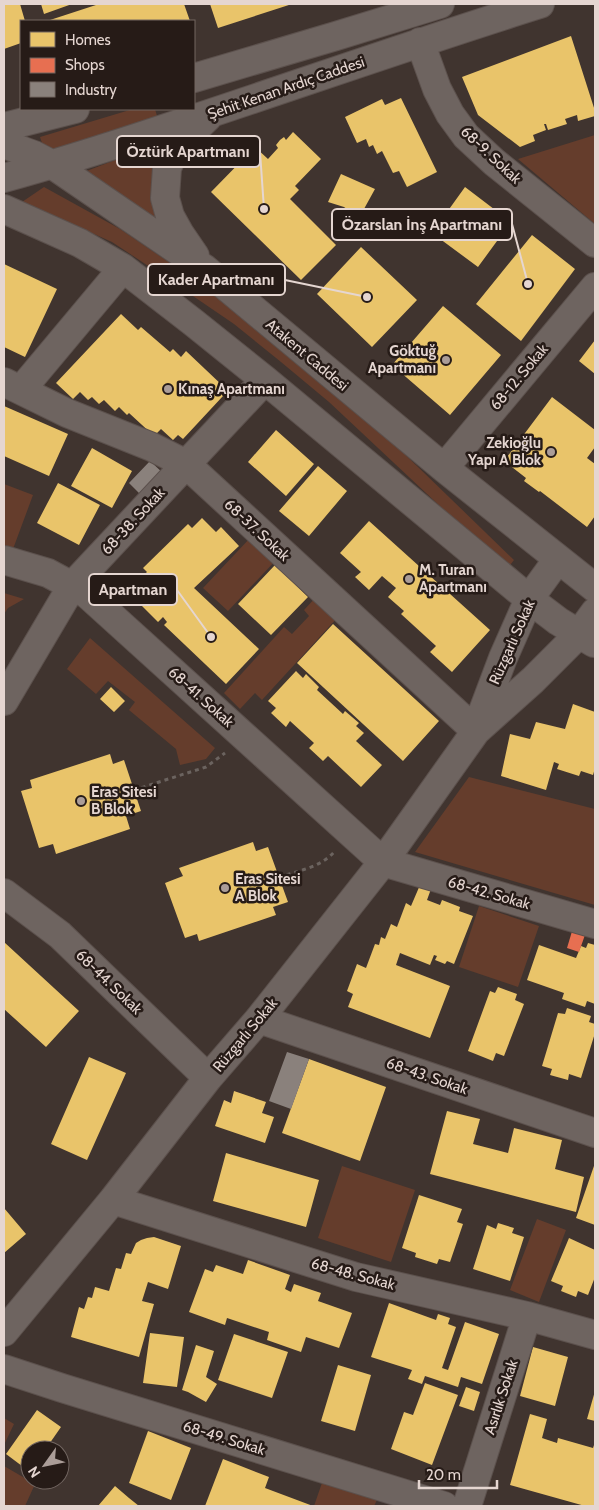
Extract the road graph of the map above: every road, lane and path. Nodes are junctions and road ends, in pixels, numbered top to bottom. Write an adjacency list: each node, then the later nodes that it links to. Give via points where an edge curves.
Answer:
1 (440, 4): 3 (street)
2 (540, 4): 4 (street, Şehit Kenan Ardıç Caddesi)
3 (397, 10): 5 (street)
4 (420, 42): 7 (street, Şehit Kenan Ardıç Caddesi); 13 (street, 68-9. Sokak, via 437,89 466,136)
5 (195, 78)
6 (71, 110): 8 (street)
7 (212, 113): 10 (street, Şehit Kenan Ardıç Caddesi); 15 (street, via 174,152 167,168 165,198 180,234)
8 (4, 127)
9 (4, 144): 10 (street, Atakent Caddesi)
10 (53, 165): 11 (street, Şehit Kenan Ardıç Caddesi); 15 (street, Atakent Caddesi)
11 (4, 178)
12 (4, 209): 14 (street, via 80,243)
13 (595, 243)
14 (123, 268): 17 (street); 18 (street)
15 (205, 269): 20 (street, Atakent Caddesi)
16 (595, 287): 20 (street, 68-12. Sokak)
17 (265, 380): 19 (street, 68-38. Sokak); 25 (street)
18 (12, 386): 19 (street, 68-37. Sokak)
19 (186, 464): 23 (street, 68-38. Sokak); 29 (street, 68-37. Sokak)
20 (444, 468): 21 (street, Atakent Caddesi)
21 (558, 559): 24 (street, Atakent Caddesi); 25 (street, Rüzgarlı Sokak)
22 (4, 560): 23 (street, 68-41. Sokak, via 48,573)
23 (72, 586): 28 (street, 68-38. Sokak); 32 (street, 68-41. Sokak, via 87,594)
24 (595, 588)
25 (529, 599): 27 (street); 29 (street, Rüzgarlı Sokak)
26 (595, 612): 27 (street, Rüzgarlı Sokak)
27 (587, 639): 29 (street, Rüzgarlı Sokak, via 533,680)
28 (4, 701)
29 (476, 731): 32 (street, Rüzgarlı Sokak)
30 (206, 767): 31 (path)
31 (134, 790)
32 (382, 862): 36 (street, 68-42. Sokak); 37 (street, Rüzgarlı Sokak)
33 (317, 864): 34 (path)
34 (279, 877)
35 (4, 893): 38 (street, 68-44. Sokak, via 60,935)
36 (595, 924)
37 (259, 1019): 38 (street, Rüzgarlı Sokak); 39 (street, 68-43. Sokak)
38 (208, 1078): 40 (street, Rüzgarlı Sokak)
39 (595, 1133)
40 (113, 1200): 41 (street, 68-48. Sokak, via 356,1277); 42 (street, Rüzgarlı Sokak)
41 (527, 1316): 43 (street, 68-48. Sokak); 46 (street, Asırlık Sokak)
42 (4, 1332)
43 (595, 1335)
44 (4, 1369): 45 (street, 68-49. Sokak)
45 (444, 1506)
46 (467, 1506)

